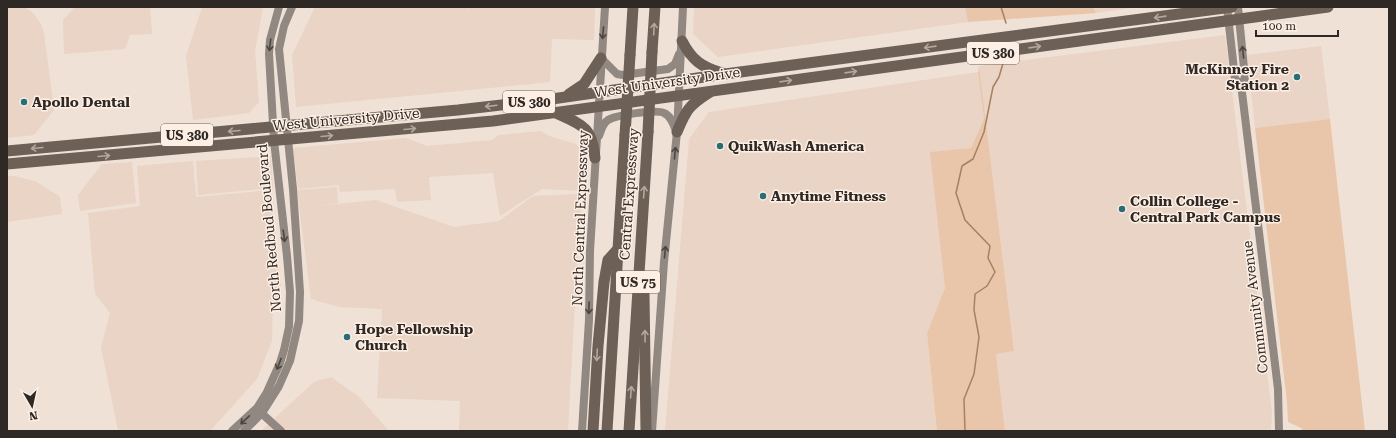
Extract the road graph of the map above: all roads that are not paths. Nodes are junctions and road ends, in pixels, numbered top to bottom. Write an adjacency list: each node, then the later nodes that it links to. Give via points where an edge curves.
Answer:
1 (279, 7): 24 (street, North Redbud Boulevard, one-way to 24, via 268,54)
2 (292, 7): 23 (street, North Redbud Boulevard, via 284,26 279,49)
3 (605, 7): 12 (street, North Central Expressway, one-way to 12)
4 (633, 7): 35 (highway, Central Expressway / US 75, bridge)
5 (655, 7): 33 (highway, Central Expressway / US 75, one-way to 5, bridge)
6 (683, 7): 11 (street)
7 (1229, 7): 10 (street, Community Avenue); 13 (highway, West University Drive / US 380, one-way to 13)
8 (1238, 7): 10 (street, Community Avenue)
9 (1328, 7): 10 (highway, West University Drive / US 380)
10 (1234, 20): 15 (highway, West University Drive / US 380, one-way to 10); 48 (street, Community Avenue, via 1245,78 1240,84 1278,389)
11 (682, 41): 12 (street, via 675,64 668,69 620,75); 14 (highway, via 697,62); 16 (street)
12 (601, 58): 18 (street, North Central Expressway); 20 (highway, via 584,84)
13 (810, 63): 14 (highway, West University Drive / US 380); 15 (highway)
14 (725, 74): 16 (highway, West University Drive / US 380)
15 (812, 78): 17 (highway, West University Drive / US 380, one-way to 15)
16 (680, 80): 18 (highway, West University Drive / US 380); 19 (street)
17 (713, 90): 19 (highway, West University Drive / US 380); 25 (highway, via 690,107)
18 (599, 92): 20 (highway, West University Drive / US 380); 21 (street, North Central Expressway)
19 (679, 95): 21 (highway, West University Drive / US 380); 25 (street)
20 (563, 97): 23 (highway, West University Drive / US 380, one-way to 23)
21 (598, 107): 22 (highway, West University Drive / US 380); 28 (street, North Central Expressway)
22 (555, 113): 26 (highway, West University Drive / US 380, one-way to 22); 30 (highway, via 586,130 592,141)
23 (286, 126): 24 (highway, West University Drive / US 380); 26 (street, North Redbud Boulevard)
24 (273, 127): 27 (street, North Redbud Boulevard); 29 (highway, West University Drive / US 380, one-way to 29)
25 (677, 132): 28 (street, via 665,113 652,111 610,118 604,124); 47 (street, one-way to 25)
26 (288, 139): 27 (highway, West University Drive / US 380); 34 (street, North Redbud Boulevard)
27 (274, 141): 31 (highway, West University Drive / US 380, one-way to 27); 32 (street, North Redbud Boulevard)
28 (596, 142): 30 (street, North Central Expressway)
29 (7, 151)
30 (595, 158): 42 (street, North Central Expressway, one-way to 42)
31 (7, 164)
32 (277, 175): 34 (street, via 284,190 285,210); 36 (street, North Redbud Boulevard, one-way to 36)
33 (643, 210): 45 (highway, Central Expressway / US 75, one-way to 33); 46 (highway, one-way to 33)
34 (294, 214): 37 (street, North Redbud Boulevard)
35 (618, 249): 43 (highway, one-way to 43, via 608,260 604,282); 44 (highway, Central Expressway / US 75)
36 (290, 292): 37 (street); 38 (street, North Redbud Boulevard, one-way to 38, via 289,327 284,350)
37 (300, 292): 38 (street, North Redbud Boulevard, via 299,321 290,361 276,391)
38 (259, 411): 39 (street, North Redbud Boulevard, one-way to 39); 40 (street, North Redbud Boulevard); 41 (street)
39 (232, 431)
40 (244, 431)
41 (281, 431)
42 (582, 431)
43 (593, 431)
44 (607, 431)
45 (629, 431)
46 (646, 431)
47 (652, 431)
48 (1278, 431)

